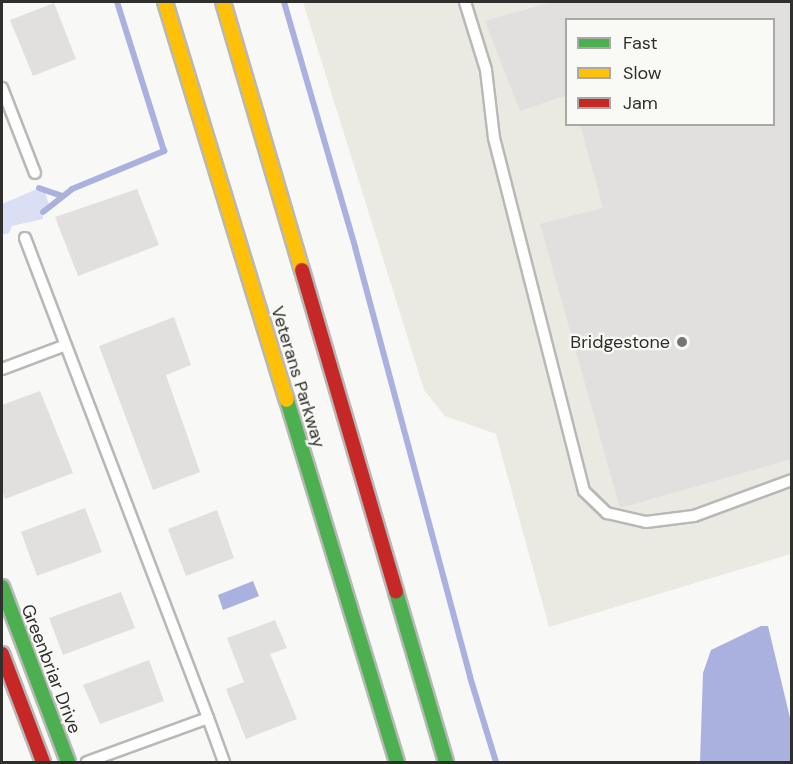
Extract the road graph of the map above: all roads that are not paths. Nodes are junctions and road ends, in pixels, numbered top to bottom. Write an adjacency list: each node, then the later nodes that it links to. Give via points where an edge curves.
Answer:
1 (165, 2): 17 (main road, Veterans Parkway)
2 (223, 2): 18 (main road, Veterans Parkway)
3 (465, 2): 9 (lane, via 486,70 494,138 584,491 607,513 646,522 694,516)
4 (2, 88): 5 (lane)
5 (35, 173)
6 (25, 238): 7 (lane)
7 (66, 345): 8 (lane); 12 (lane)
8 (2, 369)
9 (792, 480)
10 (2, 587): 14 (main road, Greenbriar Drive)
11 (2, 654): 13 (main road)
12 (208, 718): 15 (lane); 16 (lane)
13 (43, 762)
14 (68, 762)
15 (87, 762)
16 (224, 762)
17 (397, 762)
18 (447, 762)

